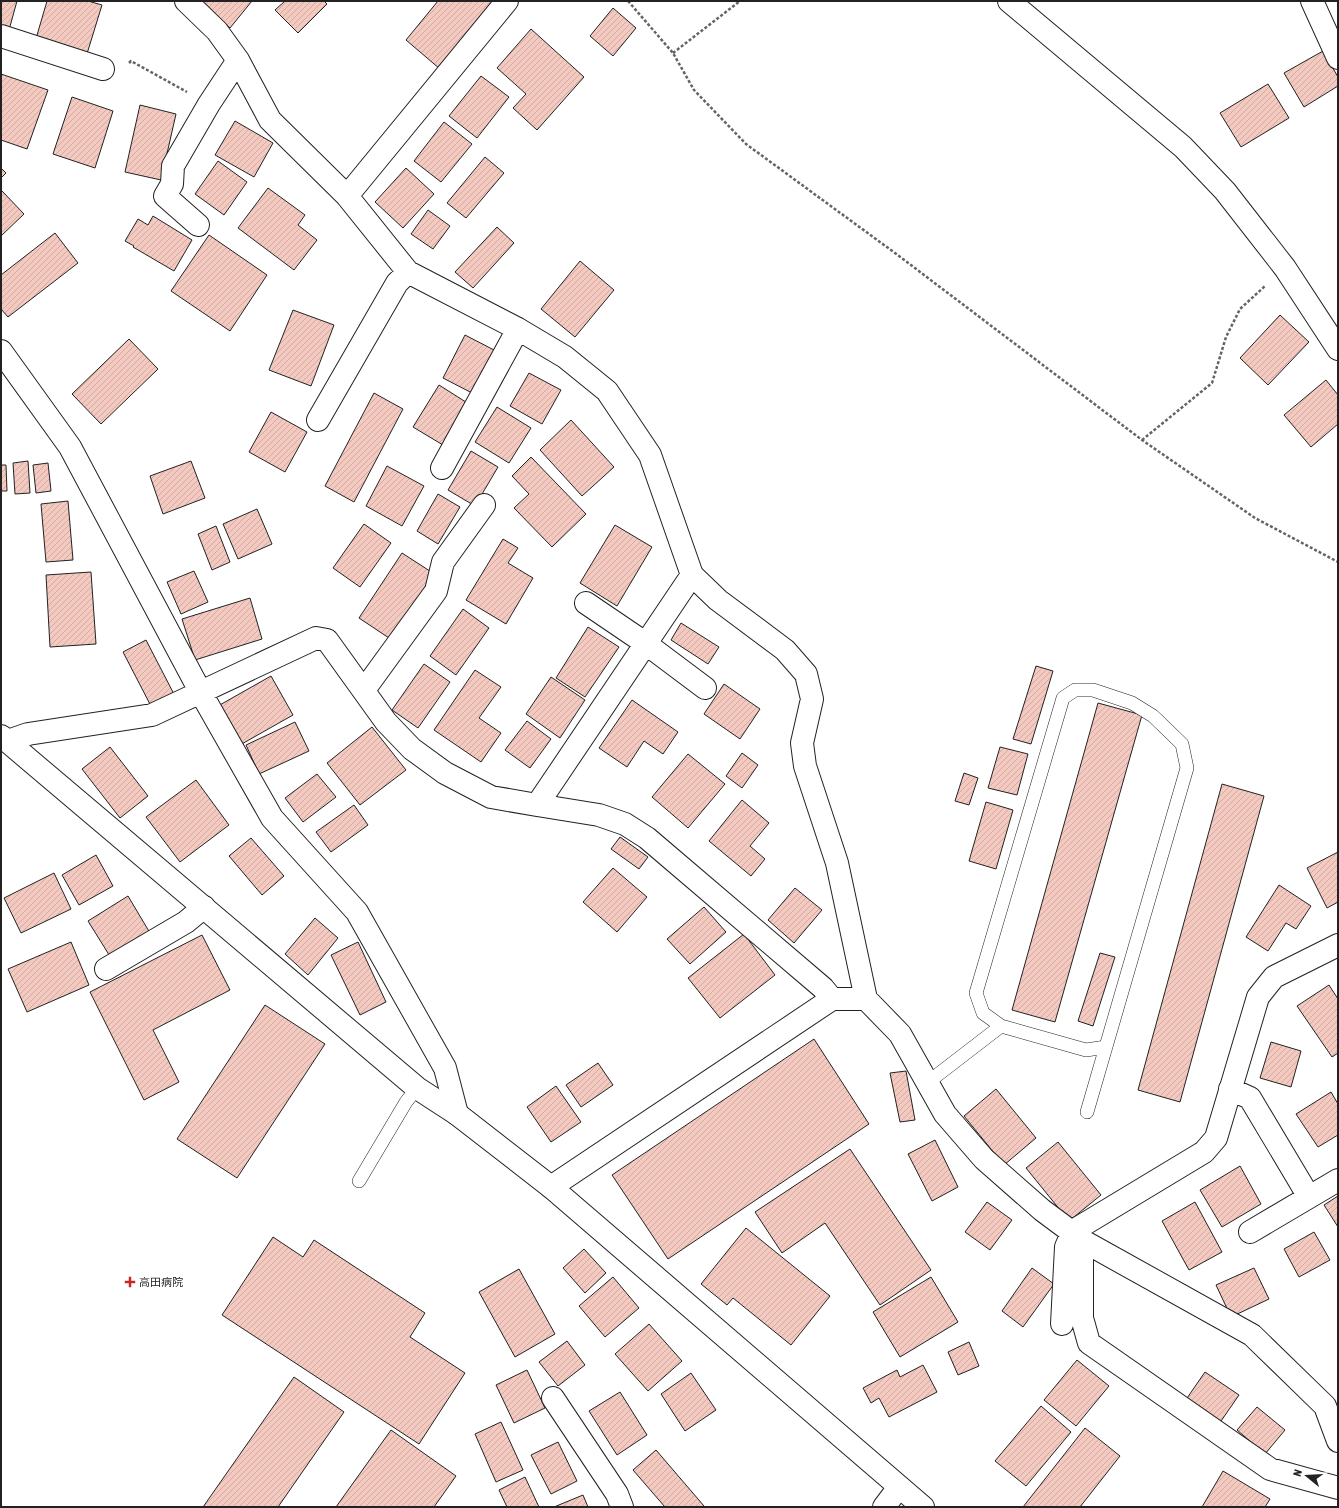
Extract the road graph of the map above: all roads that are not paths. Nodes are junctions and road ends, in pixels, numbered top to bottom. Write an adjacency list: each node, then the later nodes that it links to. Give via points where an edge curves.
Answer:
1 (186, 1): 7 (street, via 217,31)
2 (507, 1): 9 (street)
3 (1009, 1): 13 (street, via 1183,147 1225,191 1285,268)
4 (1312, 1): 6 (street)
5 (1, 36): 8 (street)
6 (1338, 58)
7 (238, 60): 9 (street, via 270,120); 10 (street, via 209,104 174,166 172,184 165,196)
8 (103, 69)
9 (347, 196): 11 (street)
10 (198, 225)
11 (408, 272): 12 (street); 15 (street, via 397,283)
12 (518, 329): 16 (street); 18 (street, via 565,356 607,391 650,455)
13 (1338, 349)
14 (1, 351): 23 (street, via 70,447)
15 (318, 420)
16 (442, 468)
17 (484, 505): 22 (street, via 444,562 436,591)
18 (692, 575): 20 (street); 30 (street, via 718,600 785,650 806,674 812,699 802,742 805,766 837,863)
19 (586, 603): 20 (street)
20 (645, 643): 21 (street); 25 (street)
21 (705, 688)
22 (364, 690): 23 (street, via 327,640 316,638); 25 (street, via 386,722 412,749 445,773 491,797)
23 (201, 693): 24 (street, via 152,715); 37 (street, via 272,818 357,912 444,1068)
24 (4, 739): 26 (street)
25 (537, 805): 29 (street, via 599,815 625,824 636,831 823,988)
26 (204, 907): 28 (street, via 186,922); 34 (street)
27 (1338, 945): 35 (street, via 1274,977 1258,997)
28 (106, 969)
29 (832, 999): 30 (street); 40 (street)
30 (866, 999): 33 (street, via 900,1034)
31 (1001, 1026): 32 (lane, via 1086,1050); 32 (lane, via 984,1013 976,992 1063,698 1075,690 1093,690 1132,703 1153,716 1182,744 1187,768); 33 (lane)
32 (1106, 1047): 36 (lane)
33 (927, 1083): 43 (street, via 945,1114 984,1159 1042,1210)
34 (417, 1088): 37 (street); 39 (lane)
35 (1230, 1089): 41 (street, via 1250,1098); 43 (street, via 1216,1138 1204,1152)
36 (1087, 1112)
37 (457, 1114): 40 (street)
38 (1338, 1180): 41 (street)
39 (359, 1181)
40 (551, 1187): 47 (street)
41 (1309, 1197): 42 (street)
42 (1250, 1232)
43 (1079, 1236): 44 (street, via 1066,1247); 46 (street, via 1252,1335 1325,1406); 48 (street, via 1082,1257 1082,1318 1089,1343 1270,1469)
44 (1062, 1324)
45 (553, 1398): 49 (street, via 617,1494)
46 (1338, 1441)
47 (898, 1487): 50 (street); 51 (street)
48 (1338, 1488)
49 (622, 1507)
50 (884, 1507)
51 (923, 1507)

